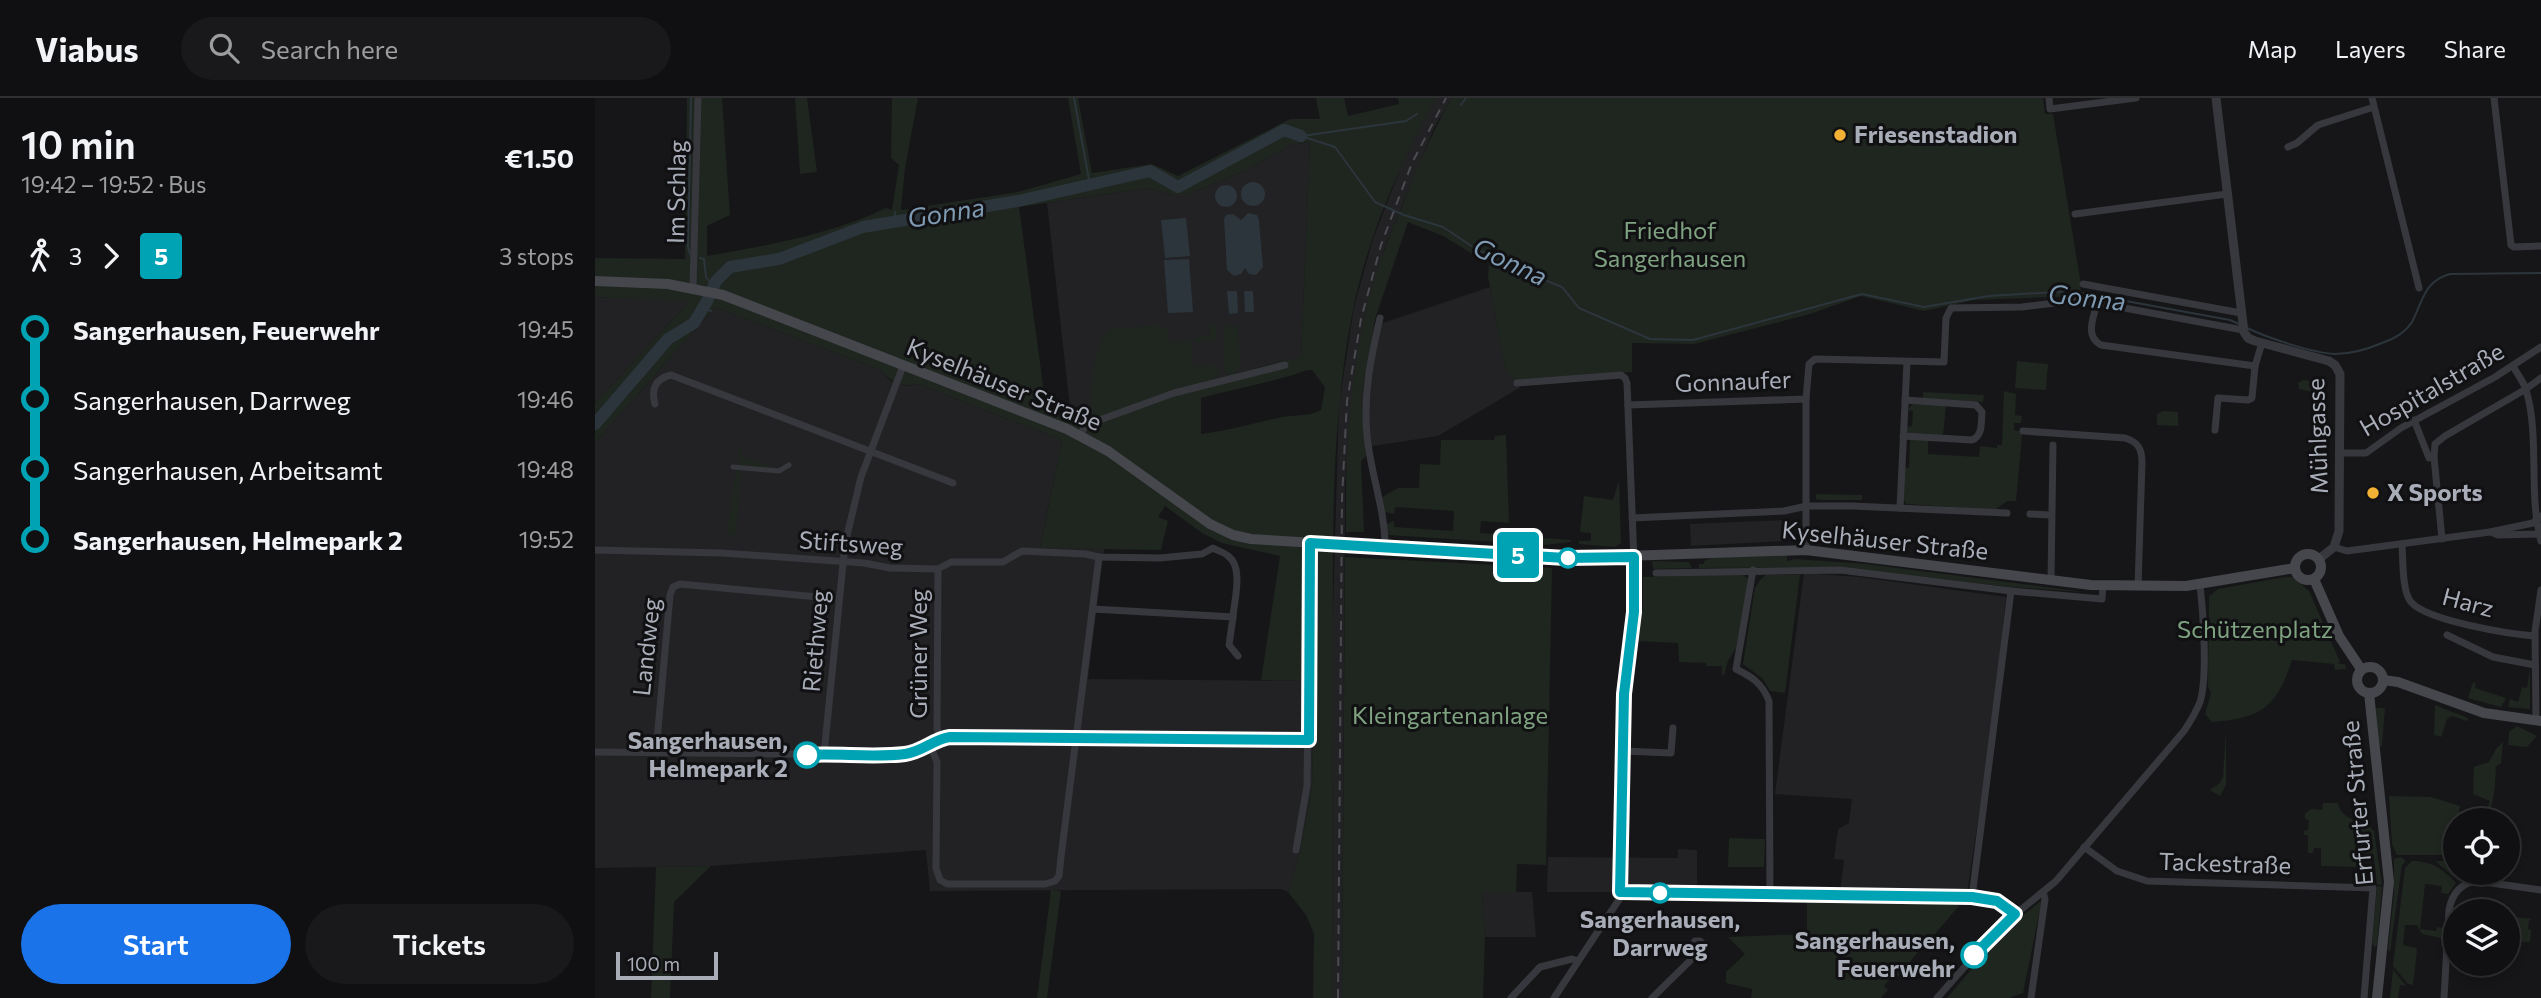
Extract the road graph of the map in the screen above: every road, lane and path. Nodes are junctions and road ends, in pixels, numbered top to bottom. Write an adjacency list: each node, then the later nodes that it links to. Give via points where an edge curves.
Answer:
1 (698, 98): 15 (street, Im Schlag)
2 (2049, 98): 7 (street, via 2050,109)
3 (2136, 98): 7 (street)
4 (2216, 98): 10 (street)
5 (2372, 98): 8 (street)
6 (2494, 98): 12 (street, via 2510,241 2514,247)
7 (2127, 99)
8 (2374, 107): 9 (street, via 2318,125); 16 (street)
9 (2288, 146)
10 (2227, 194): 11 (street); 19 (street)
11 (2075, 214)
12 (2541, 246)
13 (595, 281): 15 (main road)
14 (2083, 284): 19 (street)
15 (696, 288): 24 (main road, Kyselhäuser Straße)
16 (2419, 288)
17 (2097, 302): 19 (street); 22 (street, Gonnaufer, via 2079,299 2022,307 1951,308 1944,362); 25 (street, via 2091,334 2101,345)
18 (1380, 318): 60 (street, via 1366,399 1367,436)
19 (2242, 323): 20 (street, Mühlgasse, via 2248,338)
20 (2262, 343): 25 (street); 43 (street, Mühlgasse, via 2329,361 2337,368)
21 (2541, 347): 26 (street, Hospitalstraße)
22 (1907, 362): 30 (street, Gonnaufer, via 1815,359 1809,364); 31 (street)
23 (1285, 365): 39 (street, via 1174,393 1086,425)
24 (903, 366): 39 (main road, Kyselhäuser Straße); 42 (street, Riethweg)
25 (2255, 366): 37 (street, via 2251,399 2218,398)
26 (2513, 366): 29 (street); 34 (street, Hospitalstraße)
27 (2541, 378): 29 (street)
28 (1517, 383): 33 (street, via 1621,375 1627,383)
29 (2526, 389): 36 (street); 44 (street, via 2435,444)
30 (1806, 399): 33 (street, Gonnaufer); 48 (street)
31 (1905, 401): 40 (street); 40 (street, via 1976,405 1982,412 1980,432 1972,440)
32 (655, 404): 42 (street, via 656,383 671,375)
33 (1628, 405): 53 (street)
34 (2414, 420): 43 (street, Hospitalstraße, via 2366,453); 44 (street, via 2429,458)
35 (2541, 422): 36 (street)
36 (2531, 423): 54 (street)
37 (2215, 430)
38 (2023, 431): 76 (street, via 2125,438 2137,444 2142,462)
39 (1080, 435): 58 (main road, Kyselhäuser Straße, via 1210,524 1251,539)
40 (1903, 436): 49 (street)
41 (2053, 444): 52 (street)
42 (871, 451): 47 (street); 67 (street, Riethweg, via 858,487)
43 (2339, 453): 61 (street, Mühlgasse, via 2339,531)
44 (2434, 457): 57 (street)
45 (789, 465): 46 (street, via 779,471)
46 (733, 467)
47 (953, 483)
48 (1807, 506): 49 (street, Kyselhäuser Straße); 53 (street, Kyselhäuser Straße); 63 (street)
49 (1900, 508): 50 (street, Kyselhäuser Straße)
50 (2007, 513)
51 (2030, 514): 52 (street)
52 (2050, 515): 73 (street)
53 (1632, 518): 65 (street)
54 (2539, 518): 55 (street); 56 (street)
55 (2490, 532): 56 (street); 57 (street)
56 (2540, 537)
57 (2442, 539): 59 (street)
58 (1310, 543): 60 (main road, Kyselhäuser Straße); 93 (street)
59 (2402, 544): 61 (street, via 2347,551); 83 (street, Harz, via 2407,594 2414,605 2450,621)
60 (1385, 546): 65 (main road, Kyselhäuser Straße, via 1566,558)
61 (2334, 547): 66 (street)
62 (595, 550): 67 (street, Stiftsweg, via 709,552)
63 (1806, 550): 65 (main road, Kyselhäuser Straße); 73 (main road, Kyselhäuser Straße)
64 (1099, 557): 69 (street, Stiftsweg, via 1022,551 1003,562 951,562); 80 (street); 81 (street, Stiftsweg, via 1177,558 1213,548 1234,562)
65 (1634, 557): 96 (street, via 1635,604 1624,694)
66 (2319, 559): 68 (main road, via 2304,554); 72 (main road, via 2322,569)
67 (843, 562): 69 (street, Stiftsweg); 79 (street, Riethweg)
68 (2295, 568): 72 (main road, via 2302,578); 74 (main road, Kyselhäuser Straße)
69 (938, 569): 92 (street, Grüner Weg)
70 (1753, 570): 71 (street, Kyselhäuser Straße); 78 (street, Kyselhäuser Straße, via 1840,570); 105 (street, via 1736,668 1755,679 1769,701)
71 (1656, 573)
72 (2314, 579): 86 (main road, via 2342,641)
73 (2051, 580): 75 (main road, Kyselhäuser Straße)
74 (2200, 584): 76 (main road, Kyselhäuser Straße); 99 (street, via 2203,687 2195,713)
75 (2103, 586): 76 (main road, Kyselhäuser Straße); 78 (street, Kyselhäuser Straße, via 2102,599)
76 (2138, 587)
77 (2541, 590): 83 (street)
78 (2011, 591): 106 (street)
79 (839, 599): 97 (street, Landweg, via 673,587); 98 (street, Riethweg)
80 (1093, 609): 81 (street); 91 (street)
81 (1233, 617): 84 (street, via 1229,645)
82 (2447, 635): 85 (street, via 2493,657)
83 (2535, 636): 85 (street)
84 (1238, 656)
85 (2535, 665): 89 (street)
86 (2361, 669): 87 (main road, via 2374,667); 88 (main road, via 2357,683)
87 (2383, 680): 88 (main road, via 2379,689); 89 (main road, via 2479,712)
88 (2369, 693): 109 (main road, Erfurter Straße, via 2388,874)
89 (2538, 721)
90 (1673, 728): 96 (street, via 1671,752)
91 (1077, 738): 92 (street); 93 (street); 94 (street, Grüner Weg, via 1059,876 1045,884 947,884 940,880 936,868 937,762)
92 (940, 739): 94 (street)
93 (1309, 740): 100 (street)
94 (930, 746): 98 (street, via 902,755)
95 (595, 751): 97 (street)
96 (1623, 751): 103 (street)
97 (656, 752): 98 (street)
98 (824, 754)
99 (2084, 847): 101 (street, Tackestraße, via 2111,868 2147,881); 104 (street)
100 (1296, 850)
101 (2374, 888): 108 (street, Erfurter Straße)
102 (2541, 890): 119 (street, via 2475,881 2457,890 2449,910)
103 (1620, 892): 105 (street); 111 (street)
104 (2043, 892): 107 (street); 116 (street)
105 (1770, 894): 106 (street)
106 (1972, 897): 107 (street, via 1997,901)
107 (2015, 914): 115 (street)
108 (2368, 949): 109 (street); 117 (street, Erfurter Straße)
109 (2382, 950): 118 (main road, Erfurter Straße)
110 (1693, 958): 114 (street)
111 (1578, 961): 112 (street, via 1540,967); 113 (street)
112 (1511, 998)
113 (1554, 998)
114 (1652, 998)
115 (1937, 998)
116 (2031, 998)
117 (2364, 998)
118 (2377, 998)
119 (2444, 998)

